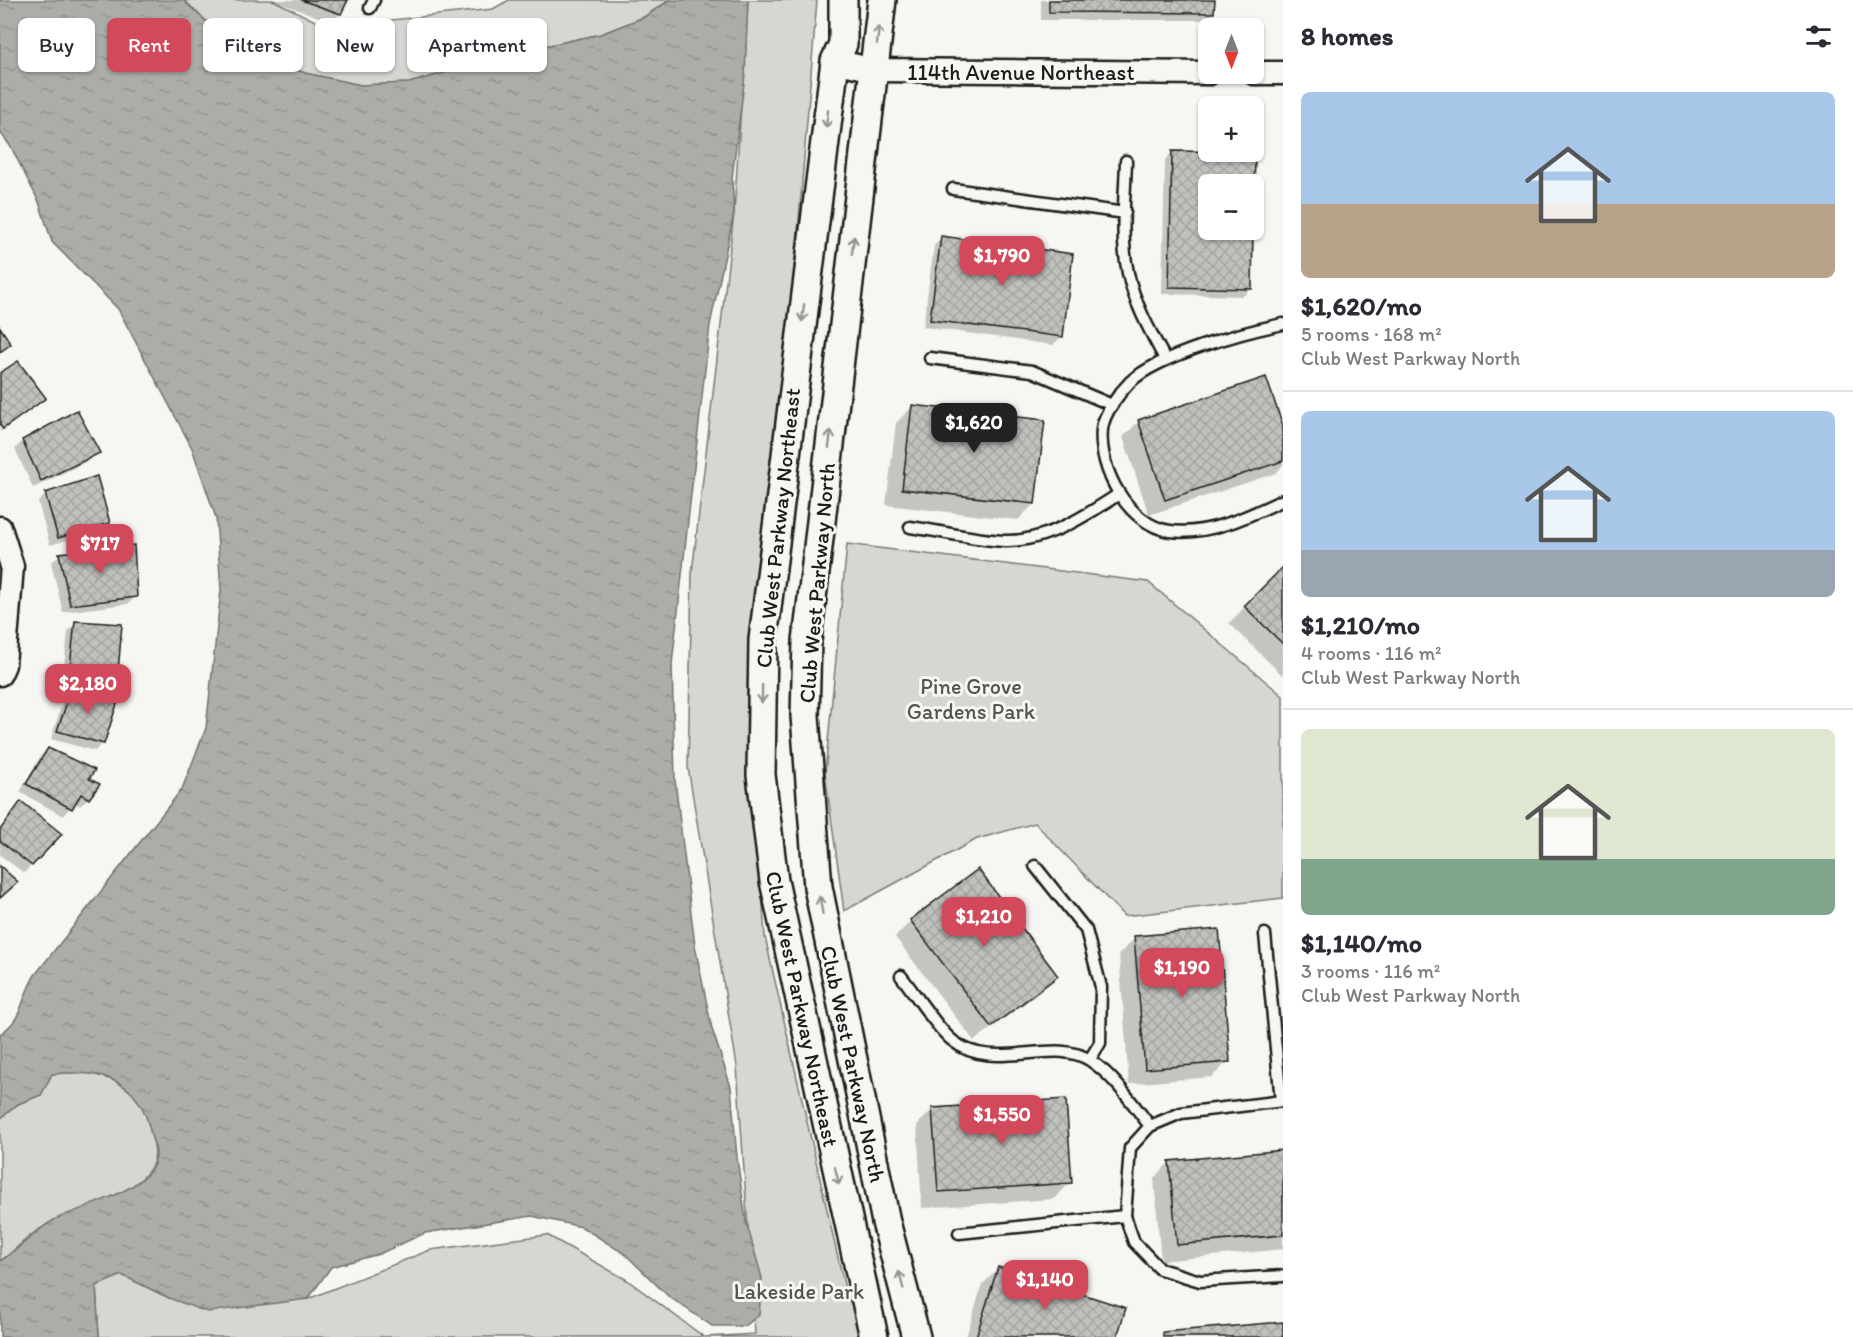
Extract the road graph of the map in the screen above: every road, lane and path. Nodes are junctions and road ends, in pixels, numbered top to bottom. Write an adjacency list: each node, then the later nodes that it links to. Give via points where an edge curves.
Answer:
1 (843, 0): 3 (street, Club West Parkway Northeast, via 843,44)
2 (882, 0): 4 (street, Club West Parkway North, one-way to 2)
3 (835, 61): 4 (street, 114th Avenue Northeast); 29 (street, Club West Parkway Northeast, one-way to 29, via 763,640 761,775 774,881)
4 (874, 70): 5 (street, 114th Avenue Northeast); 30 (street, Club West Parkway North, one-way to 4, via 886,1222 820,898 805,716 807,641)
5 (1198, 73)
6 (1264, 73): 7 (street)
7 (1283, 73)
8 (1126, 161): 10 (lane)
9 (953, 189): 10 (lane)
10 (1125, 213): 13 (lane, via 1128,275)
11 (1283, 324): 13 (lane)
12 (930, 358): 14 (lane, via 1032,370)
13 (1165, 359): 14 (lane, via 1130,382)
14 (1112, 405): 15 (lane, via 1102,427 1103,448)
15 (1119, 494): 16 (lane, via 1142,521 1168,531 1196,531 1251,515); 17 (lane, via 1046,534 1028,538 1006,541)
16 (1283, 500)
17 (910, 527)
18 (0, 528): 19 (street, via 12,566)
19 (0, 675)
20 (1035, 866): 23 (lane, via 1086,930 1101,987 1100,1043)
21 (1265, 934): 24 (lane)
22 (902, 976): 23 (lane, via 953,1042 980,1053 1010,1056 1065,1052)
23 (1090, 1059): 25 (lane, via 1119,1086)
24 (1282, 1101): 25 (lane, via 1181,1113)
25 (1150, 1126): 26 (lane, via 1130,1148)
26 (1125, 1216): 27 (lane); 28 (lane, via 1134,1242 1160,1269 1200,1281)
27 (959, 1233)
28 (1283, 1276)
29 (874, 1337)
30 (916, 1337)

